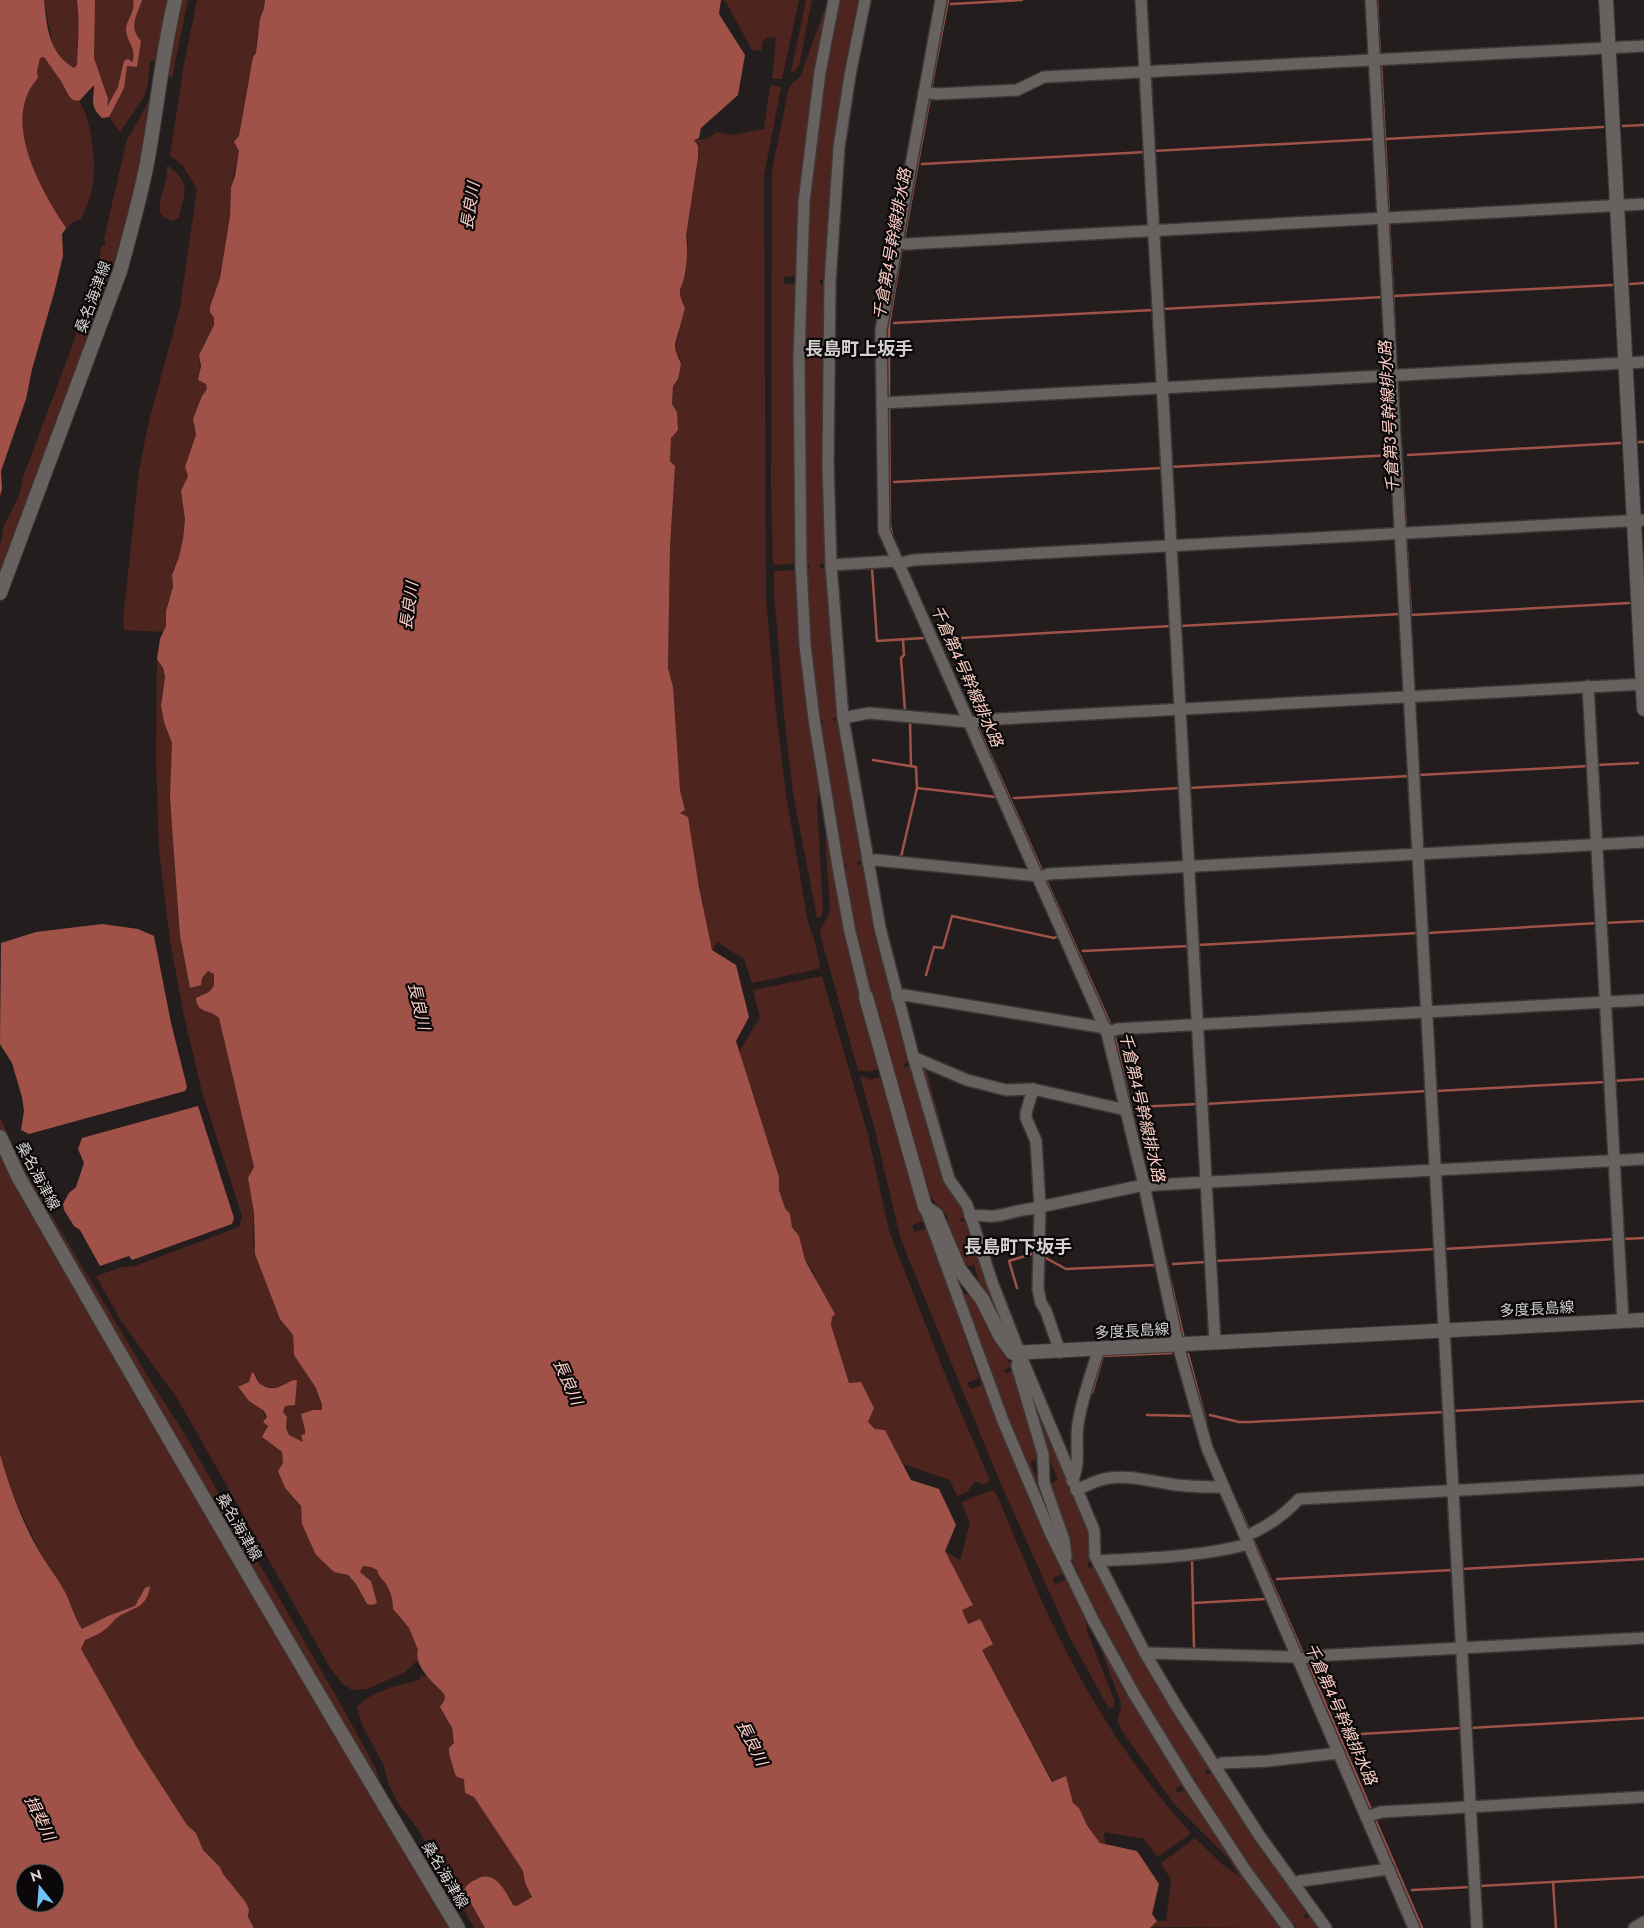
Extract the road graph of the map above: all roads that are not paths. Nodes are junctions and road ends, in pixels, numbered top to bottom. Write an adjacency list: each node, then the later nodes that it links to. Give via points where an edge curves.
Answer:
1 (175, 0): 28 (main road, 桑名海津線, via 147,163 120,271)
2 (834, 0): 42 (street, via 820,72 804,202 799,358 801,566 805,645 814,719 838,868)
3 (865, 0): 27 (street, via 839,147 834,203 828,464)
4 (941, 0): 12 (street)
5 (1141, 0): 11 (street)
6 (1371, 0): 10 (street)
7 (1606, 0): 9 (main road)
8 (1644, 46): 9 (street)
9 (1608, 48): 10 (street); 14 (main road)
10 (1378, 60): 11 (street); 15 (street)
11 (1145, 73): 12 (street, via 1044,78 1017,90); 16 (street)
12 (928, 92): 17 (street)
13 (1644, 204): 14 (street)
14 (1617, 205): 15 (street); 19 (main road)
15 (1387, 218): 16 (street); 20 (street)
16 (1154, 231): 17 (street); 21 (street)
17 (901, 243): 22 (street, via 881,330)
18 (1644, 362): 19 (street)
19 (1625, 363): 20 (street); 23 (main road)
20 (1396, 376): 21 (street); 24 (street)
21 (1162, 388): 22 (street); 25 (street)
22 (886, 403): 26 (street, via 884,526)
23 (1639, 520): 24 (street); 29 (main road)
24 (1404, 533): 25 (street); 31 (street)
25 (1170, 547): 26 (street); 32 (street)
26 (900, 562): 27 (street); 35 (street)
27 (831, 565): 34 (street)
28 (0, 593)
29 (1643, 684): 30 (street); 33 (main road)
30 (1588, 686): 31 (street); 37 (street)
31 (1410, 696): 32 (street); 38 (street)
32 (1179, 709): 35 (street); 40 (street)
33 (1644, 709)
34 (843, 718): 35 (street, via 869,713); 39 (street)
35 (972, 722): 41 (street)
36 (1644, 842): 37 (street)
37 (1597, 844): 38 (street); 45 (street)
38 (1419, 854): 40 (street); 46 (street)
39 (868, 862): 41 (street, via 876,860); 43 (street)
40 (1188, 867): 41 (street); 47 (street)
41 (1041, 876): 48 (street)
42 (866, 997): 58 (main road)
43 (897, 997): 48 (street, via 904,995); 49 (street)
44 (1644, 1000): 45 (street)
45 (1606, 1002): 46 (street); 54 (street)
46 (1427, 1012): 47 (street); 55 (street)
47 (1197, 1024): 48 (street); 56 (street)
48 (1110, 1030): 51 (street)
49 (914, 1057): 50 (street, via 967,1080 1006,1090); 60 (street, via 949,1179 967,1205)
50 (1032, 1089): 51 (street); 59 (street, via 1026,1118 1036,1141)
51 (1126, 1110): 57 (street)
52 (0, 1137): 88 (main road, 桑名海津線, via 18,1176 152,1411)
53 (1644, 1159): 54 (street)
54 (1614, 1160): 55 (street); 62 (street)
55 (1436, 1170): 56 (street); 63 (street)
56 (1206, 1182): 57 (street); 64 (street)
57 (1147, 1186): 59 (street); 65 (street)
58 (925, 1207): 68 (main road, via 936,1215 959,1269 982,1299 1005,1343 1013,1353); 75 (street, via 990,1390)
59 (1040, 1207): 60 (street, via 995,1216); 67 (street, via 1038,1289)
60 (970, 1216): 68 (street)
61 (1644, 1320): 62 (main road, 多度長島線)
62 (1623, 1321): 63 (main road, 多度長島線)
63 (1444, 1330): 64 (main road, 多度長島線); 72 (street)
64 (1215, 1343): 65 (main road, 多度長島線)
65 (1178, 1345): 66 (main road, 多度長島線); 71 (street, via 1199,1424)
66 (1099, 1350): 67 (main road, 多度長島線); 70 (street, via 1078,1425)
67 (1060, 1352): 68 (main road, 多度長島線)
68 (1020, 1354): 70 (street); 75 (street, via 1017,1366 1044,1454 1044,1483 1064,1540)
69 (1644, 1480): 72 (street)
70 (1074, 1485): 71 (street, via 1123,1477 1188,1487); 74 (street, via 1094,1530)
71 (1224, 1487): 73 (street)
72 (1454, 1490): 73 (street, via 1300,1499); 77 (street)
73 (1250, 1537): 74 (street, via 1230,1549 1185,1556); 79 (street)
74 (1098, 1561): 78 (street)
75 (1067, 1566): 89 (street, via 1092,1620 1169,1751 1246,1871)
76 (1644, 1638): 77 (street)
77 (1461, 1648): 79 (street); 83 (street)
78 (1145, 1653): 79 (street); 81 (street)
79 (1302, 1658): 80 (street)
80 (1338, 1753): 81 (street, via 1222,1763); 84 (street)
81 (1216, 1767): 86 (street)
82 (1644, 1797): 83 (street)
83 (1470, 1807): 84 (street); 92 (street)
84 (1371, 1815): 85 (street)
85 (1389, 1869): 86 (street); 91 (street)
86 (1294, 1884): 90 (street)
87 (1644, 1922): 93 (street)
88 (458, 1928)
89 (1288, 1928)
90 (1326, 1928)
91 (1414, 1928)
92 (1477, 1928)
93 (1634, 1928)

